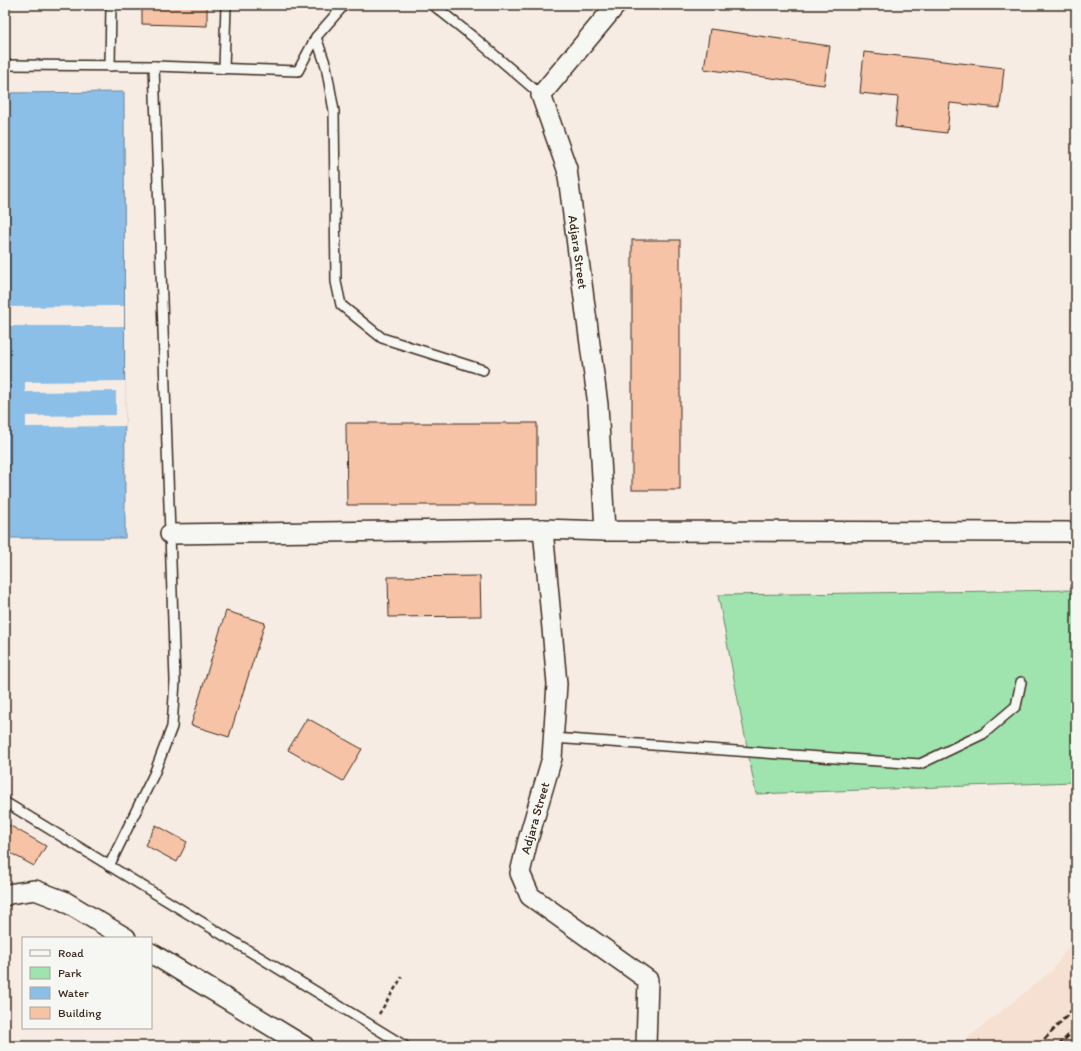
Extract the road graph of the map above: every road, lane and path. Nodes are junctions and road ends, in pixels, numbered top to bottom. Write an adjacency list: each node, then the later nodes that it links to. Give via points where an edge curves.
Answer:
1 (111, 5): 8 (lane)
2 (226, 5): 10 (lane)
3 (344, 5): 6 (lane)
4 (433, 5): 11 (lane)
5 (616, 5): 11 (street)
6 (316, 37): 10 (lane, via 298,71); 12 (lane, via 326,66 334,111 336,282 341,305 382,338)
7 (5, 65): 8 (lane)
8 (110, 66): 9 (lane)
9 (154, 66): 10 (lane); 16 (lane)
10 (224, 69)
11 (541, 95): 14 (street, Adjara Street, via 567,169 598,405)
12 (483, 370)
13 (543, 529): 14 (street); 16 (street); 18 (street, Adjara Street, via 557,684)
14 (605, 531): 15 (street)
15 (1076, 532)
16 (170, 534): 20 (lane, via 175,681 172,727 154,774)
17 (1021, 682): 18 (lane, via 1016,706 983,734 920,764)
18 (553, 738): 28 (street, Adjara Street, via 552,758 520,873 530,896 648,980)
19 (5, 802): 20 (lane)
20 (109, 866): 25 (lane)
21 (5, 896): 22 (street, via 35,890 64,901)
22 (124, 937)
23 (152, 954): 26 (street)
24 (402, 977): 25 (path)
25 (372, 1026): 27 (lane)
26 (304, 1046)
27 (405, 1046)
28 (646, 1046)

